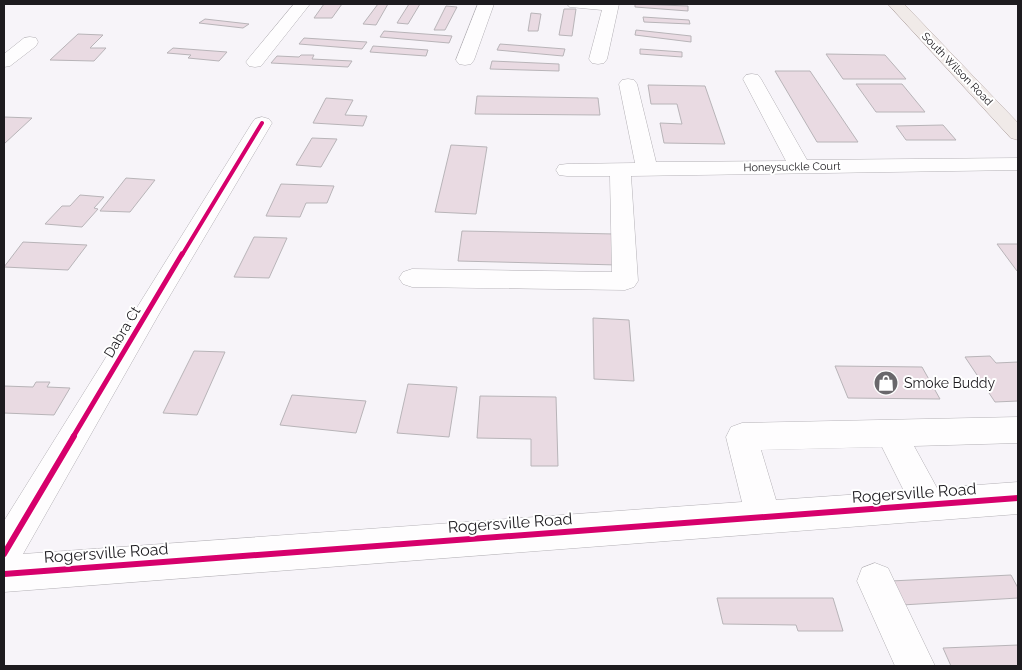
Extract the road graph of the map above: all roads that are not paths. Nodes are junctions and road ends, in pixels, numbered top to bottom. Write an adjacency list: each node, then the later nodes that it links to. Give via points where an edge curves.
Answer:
1 (302, 4): 10 (street)
2 (486, 4): 7 (street)
3 (575, 4): 5 (street)
4 (896, 4): 14 (main road, South Wilson Road)
5 (611, 5): 8 (street)
6 (30, 42): 9 (street)
7 (465, 60)
8 (598, 60)
9 (4, 62)
10 (255, 62)
11 (752, 79): 16 (street)
12 (628, 84): 18 (street)
13 (262, 123): 26 (street, Dabra Ct)
14 (1018, 134)
15 (1018, 164): 16 (street, Honeysuckle Court)
16 (800, 167): 18 (street, Honeysuckle Court)
17 (620, 169): 18 (street, Honeysuckle Court); 19 (street, Honeysuckle Court); 20 (street, via 626,281)
18 (647, 169)
19 (567, 170)
20 (412, 278)
21 (1018, 430): 22 (street)
22 (891, 434): 24 (street); 25 (street, via 742,437)
23 (1018, 498): 24 (street, Rogersville Road)
24 (928, 504): 25 (street, Rogersville Road)
25 (763, 516): 27 (street, Rogersville Road)
26 (4, 554)
27 (4, 574)
28 (875, 580): 29 (street)
29 (915, 666)

